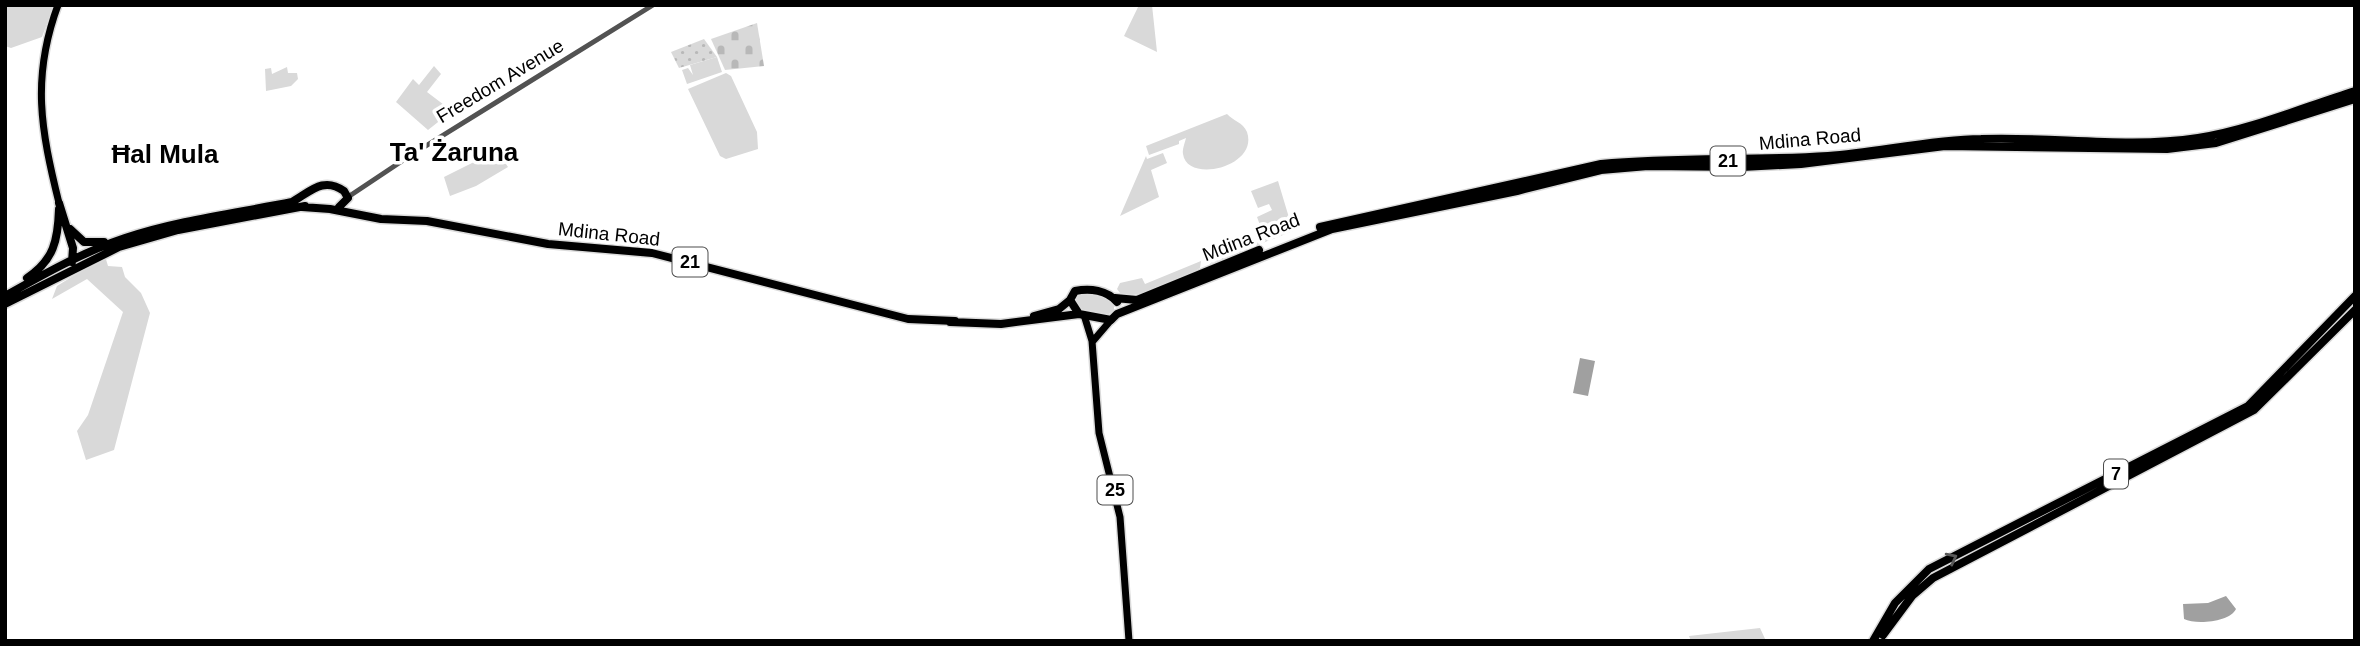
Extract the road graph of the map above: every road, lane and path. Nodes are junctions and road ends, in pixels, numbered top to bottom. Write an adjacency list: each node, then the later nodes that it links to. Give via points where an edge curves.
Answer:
1 (58, 5): 9 (main road, via 47,39 39,98)
2 (653, 5): 5 (street, Freedom Avenue)
3 (2355, 91): 19 (highway, Mdina Road / 21, via 2213,135 2164,142 1984,138 1832,156 1601,164 1332,223 1137,300)
4 (2355, 99): 24 (highway, Mdina Road / 21, via 2202,146 1945,146 1801,164 1601,170 1332,229)
5 (363, 185): 6 (street, Freedom Avenue); 8 (street, Freedom Avenue)
6 (340, 188): 7 (highway, via 318,186); 8 (highway, Mdina Road)
7 (306, 194): 10 (highway); 14 (highway, via 292,202)
8 (344, 202): 10 (highway, Mdina Road); 12 (highway, Mdina Road / 21); 13 (highway, Mdina Road / 21, via 357,210)
9 (59, 203): 14 (highway, via 79,239 96,244); 15 (highway); 16 (highway, via 59,252); 17 (highway, via 58,234 49,259)
10 (312, 205): 11 (highway, Mdina Road)
11 (302, 207): 12 (highway, Mdina Road); 20 (highway, Mdina Road, via 151,237 96,256)
12 (359, 216): 13 (highway, Mdina Road / 21)
13 (427, 221): 25 (highway, Mdina Road / 21, via 548,244 652,253 908,319)
14 (124, 238): 15 (highway)
15 (74, 257): 16 (highway); 20 (highway, via 62,271)
16 (39, 277): 20 (highway)
17 (5, 290)
18 (2355, 296): 28 (highway, 7, one-way to 18, via 1895,603 1929,569 2248,405)
19 (1115, 298): 21 (highway, Mdina Road / 21, via 1085,289 1075,290); 24 (highway, via 1119,305)
20 (8, 300)
21 (1070, 300): 23 (highway); 25 (highway, Mdina Road / 21, via 1059,309 1032,317)
22 (2355, 310): 29 (highway, 7, via 2254,411 1933,578 1912,596)
23 (1081, 315): 24 (highway, Mdina Road / 21); 25 (highway, Mdina Road / 21, via 1001,324); 26 (main road, 25)
24 (1114, 317): 26 (main road)
25 (950, 322)
26 (1093, 341): 27 (main road, 25, via 1099,433 1120,517)
27 (1129, 641)
28 (1873, 641)
29 (1879, 641)

